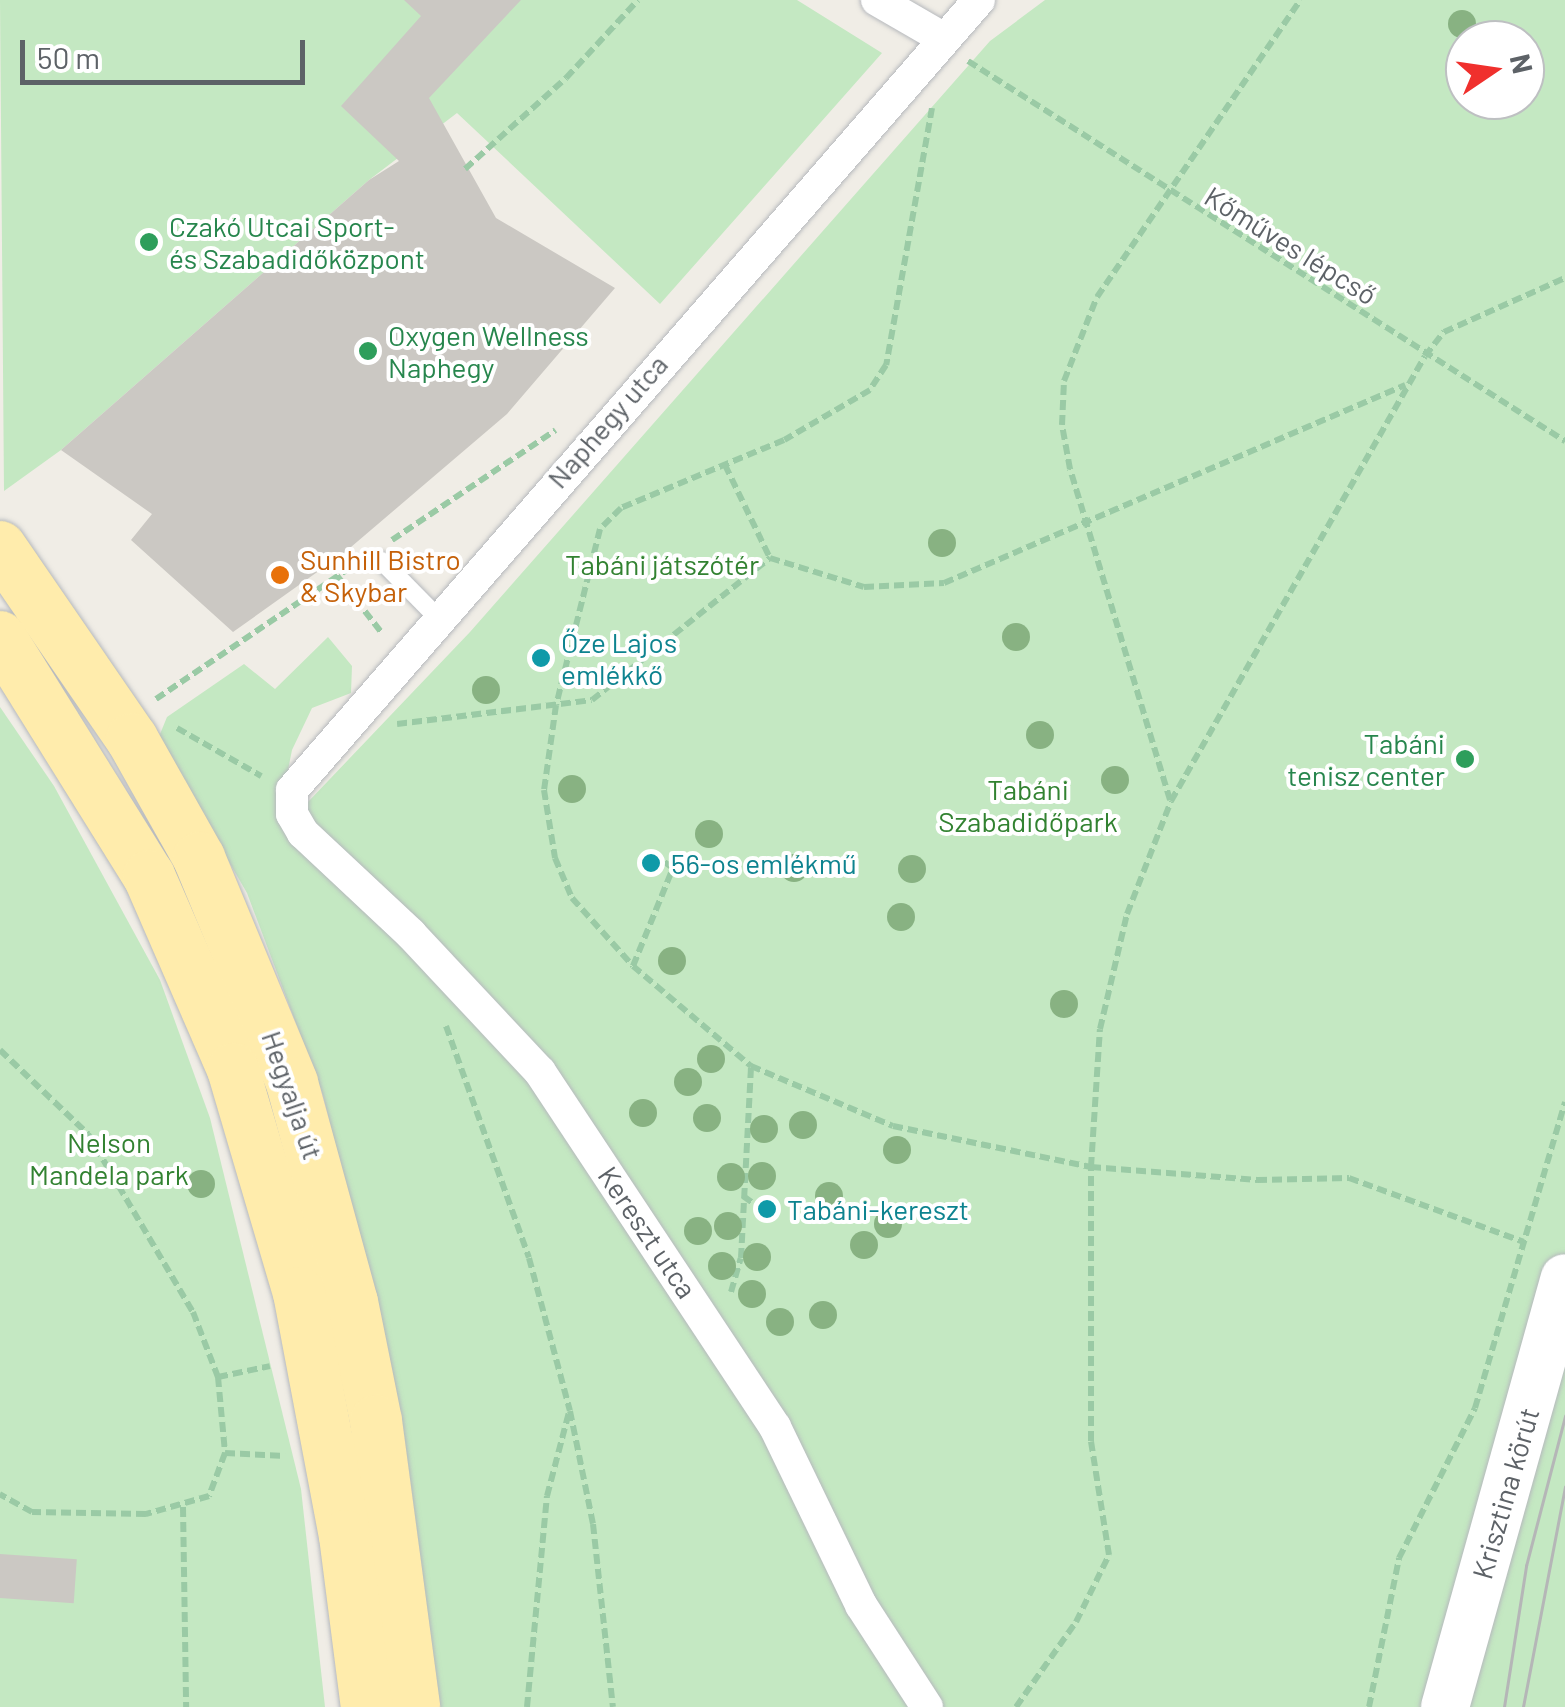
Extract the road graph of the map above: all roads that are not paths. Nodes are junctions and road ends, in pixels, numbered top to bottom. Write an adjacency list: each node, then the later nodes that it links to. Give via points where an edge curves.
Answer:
1 (877, 0): 3 (street)
2 (978, 0): 3 (street, Naphegy utca)
3 (941, 37): 6 (street, Naphegy utca)
4 (0, 547): 11 (main road, Hegyalja út, via 132,739 199,858 292,1083 352,1302 376,1422)
5 (382, 561): 6 (lane)
6 (437, 617): 8 (street, Naphegy utca, via 301,772 292,790)
7 (0, 638): 10 (main road, Hegyalja út, via 148,876 233,1068 299,1293 345,1536)
8 (292, 814): 12 (street, Kereszt utca, via 332,864 411,934 540,1072 775,1427 860,1604)
9 (1565, 1278): 13 (main road, Krisztina körút)
10 (367, 1707)
11 (414, 1707)
12 (927, 1707)
13 (1445, 1707)

